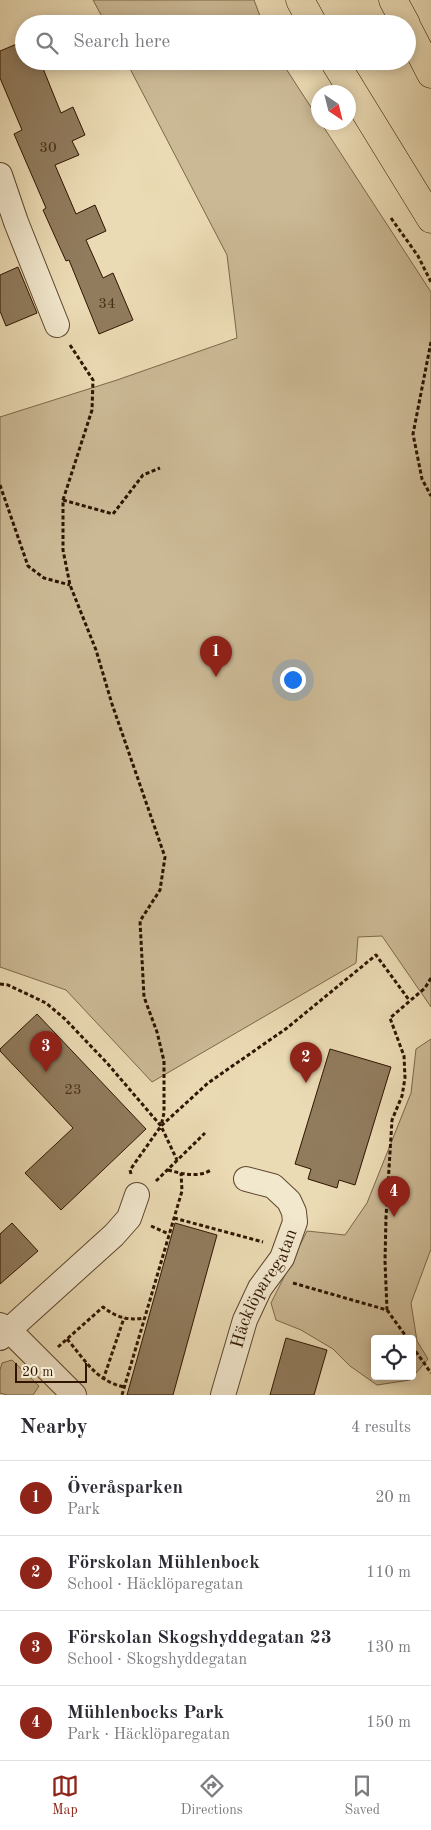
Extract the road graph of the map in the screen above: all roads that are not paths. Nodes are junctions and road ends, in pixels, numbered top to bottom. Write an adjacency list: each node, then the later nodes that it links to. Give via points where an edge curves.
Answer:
1 (300, 0): 3 (highway)
2 (394, 0): 4 (highway)
3 (308, 15)
4 (401, 15)
5 (416, 45): 7 (highway)
6 (340, 70): 9 (highway)
7 (431, 74)
8 (0, 175): 10 (street)
9 (431, 219)
10 (57, 325)
11 (246, 1179): 15 (street, Häcklöparegatan, via 273,1186 289,1201 295,1222 282,1258 260,1288 245,1320)
12 (137, 1195): 13 (street, via 129,1218 114,1235)
13 (3, 1331): 14 (street)
14 (74, 1395)
15 (223, 1395)

